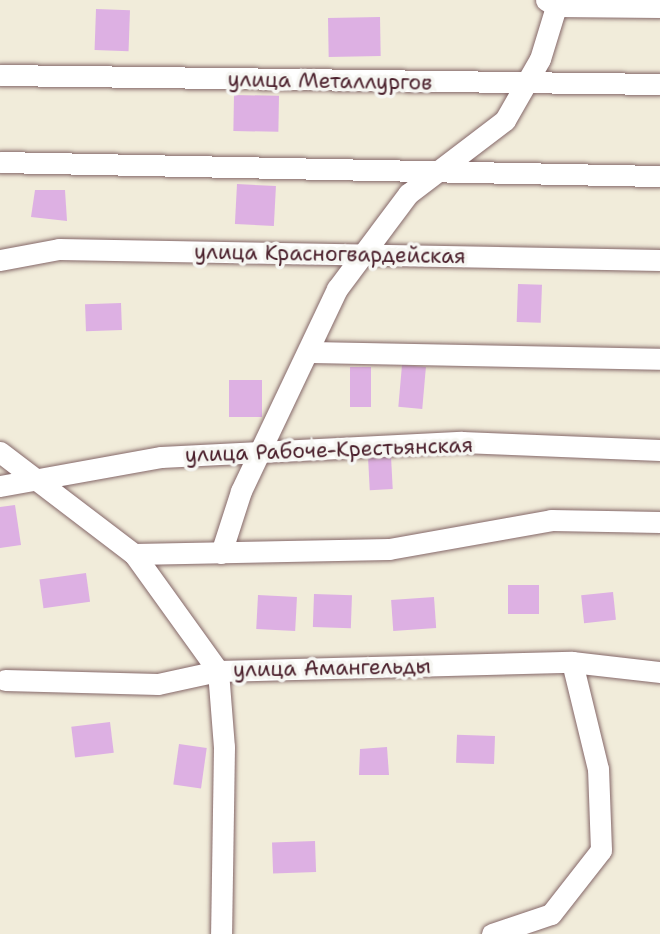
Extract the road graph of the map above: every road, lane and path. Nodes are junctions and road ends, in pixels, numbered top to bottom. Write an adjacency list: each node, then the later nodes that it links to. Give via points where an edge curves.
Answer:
1 (553, 2): 2 (street); 4 (street)
2 (660, 7)
3 (0, 75): 4 (street, улица Металлургов)
4 (526, 83): 5 (street, улица Металлургов); 7 (street, via 505,120)
5 (660, 84)
6 (0, 162): 7 (street)
7 (438, 171): 8 (street); 9 (street, via 408,194)
8 (660, 176)
9 (363, 254): 10 (street, улица Красногвардейская, via 59,249); 11 (street, улица Красногвардейская); 12 (street, via 337,289)
10 (0, 260)
11 (660, 260)
12 (309, 352): 13 (street); 16 (street)
13 (660, 359)
14 (660, 450): 16 (street, улица Рабоче-Крестьянская, via 462,442)
15 (0, 452): 17 (street)
16 (262, 453): 17 (street, улица Рабоче-Крестьянская, via 161,457); 20 (street)
17 (34, 478): 18 (street, улица Рабоче-Крестьянская); 21 (street)
18 (0, 486)
19 (660, 522): 20 (street, via 551,520 389,549)
20 (220, 552): 21 (street)
21 (134, 554): 23 (street)
22 (572, 662): 23 (street, улица Амангельды); 24 (street, улица Амангельды); 27 (street, via 598,769 601,850 551,914)
23 (218, 671): 25 (street, улица Амангельды, via 158,684); 26 (street, via 224,747)
24 (660, 672)
25 (5, 680)
26 (221, 934)
27 (492, 934)

